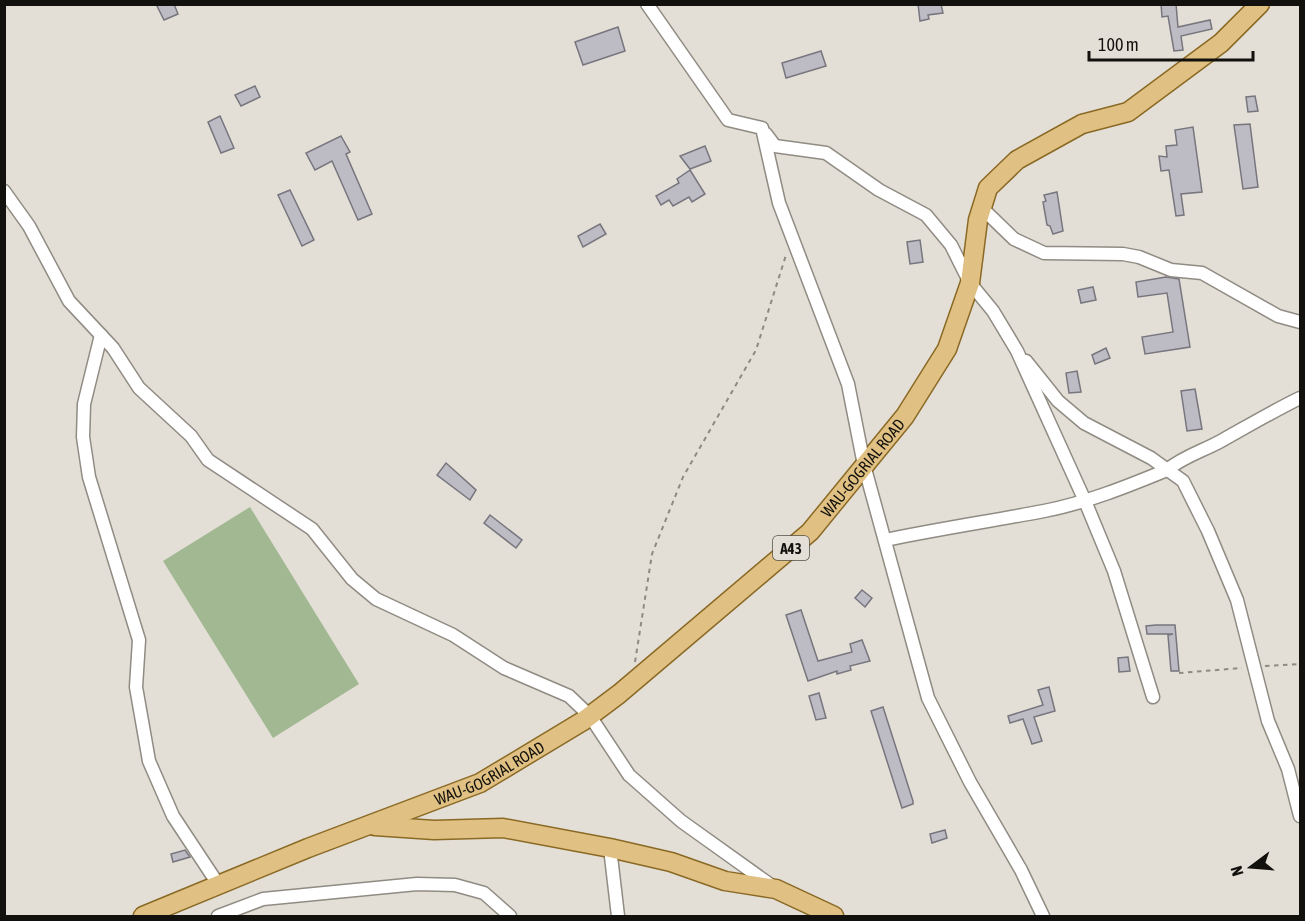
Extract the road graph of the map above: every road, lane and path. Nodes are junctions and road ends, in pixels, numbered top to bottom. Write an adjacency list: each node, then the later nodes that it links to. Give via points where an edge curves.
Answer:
1 (647, 4): 3 (street, via 728,120)
2 (1260, 4): 5 (main road, WAU-GOGRIAL ROAD / A43, via 1221,43 1128,112 1082,124 1017,160 988,188)
3 (762, 128): 6 (street, via 779,203); 7 (street, via 775,146 826,153 879,190 926,215 951,245)
4 (4, 191): 9 (street, via 29,226 65,295)
5 (982, 208): 7 (main road, WAU-GOGRIAL ROAD / A43); 8 (street, via 1014,239 1044,254 1138,257 1171,270 1202,273 1278,316)
6 (793, 236): 12 (street, via 848,384); 19 (path, via 756,350 683,477 652,554)
7 (970, 283): 10 (street); 12 (main road, WAU-GOGRIAL ROAD / A43, via 946,349 905,416)
8 (1300, 322)
9 (102, 335): 21 (street, via 139,388 191,436 208,460 312,529 364,591 453,635 504,668 568,696); 25 (street, via 84,404 83,437 89,477 139,640 136,687 149,761 173,816)
10 (1017, 351): 13 (street, via 1058,401 1084,423); 14 (street)
11 (1300, 398): 13 (street)
12 (864, 465): 15 (street); 19 (main road, WAU-GOGRIAL ROAD / A43, via 810,532)
13 (1167, 470): 14 (street); 17 (street, via 1183,481 1208,531 1237,600)
14 (1085, 501): 15 (street); 20 (street, via 1114,571)
15 (885, 540): 32 (street, via 928,698)
16 (1300, 664): 17 (path)
17 (1253, 667): 18 (path); 22 (street)
18 (1179, 673)
19 (632, 683): 21 (main road, WAU-GOGRIAL ROAD / A43)
20 (1153, 697)
21 (590, 716): 23 (main road, WAU-GOGRIAL ROAD / A43, via 480,783); 26 (street, via 629,775 681,822)
22 (1300, 816)
23 (369, 825): 24 (main road, via 434,830 503,828); 25 (main road, WAU-GOGRIAL ROAD / A43)
24 (610, 848): 26 (main road, via 670,861 726,881); 30 (street)
25 (218, 884): 27 (main road, WAU-GOGRIAL ROAD / A43)
26 (776, 889): 31 (main road)
27 (143, 916)
28 (218, 916): 29 (street, via 262,899 417,884 454,885 484,893)
29 (510, 916)
30 (618, 916)
31 (834, 916)
32 (1042, 916)

